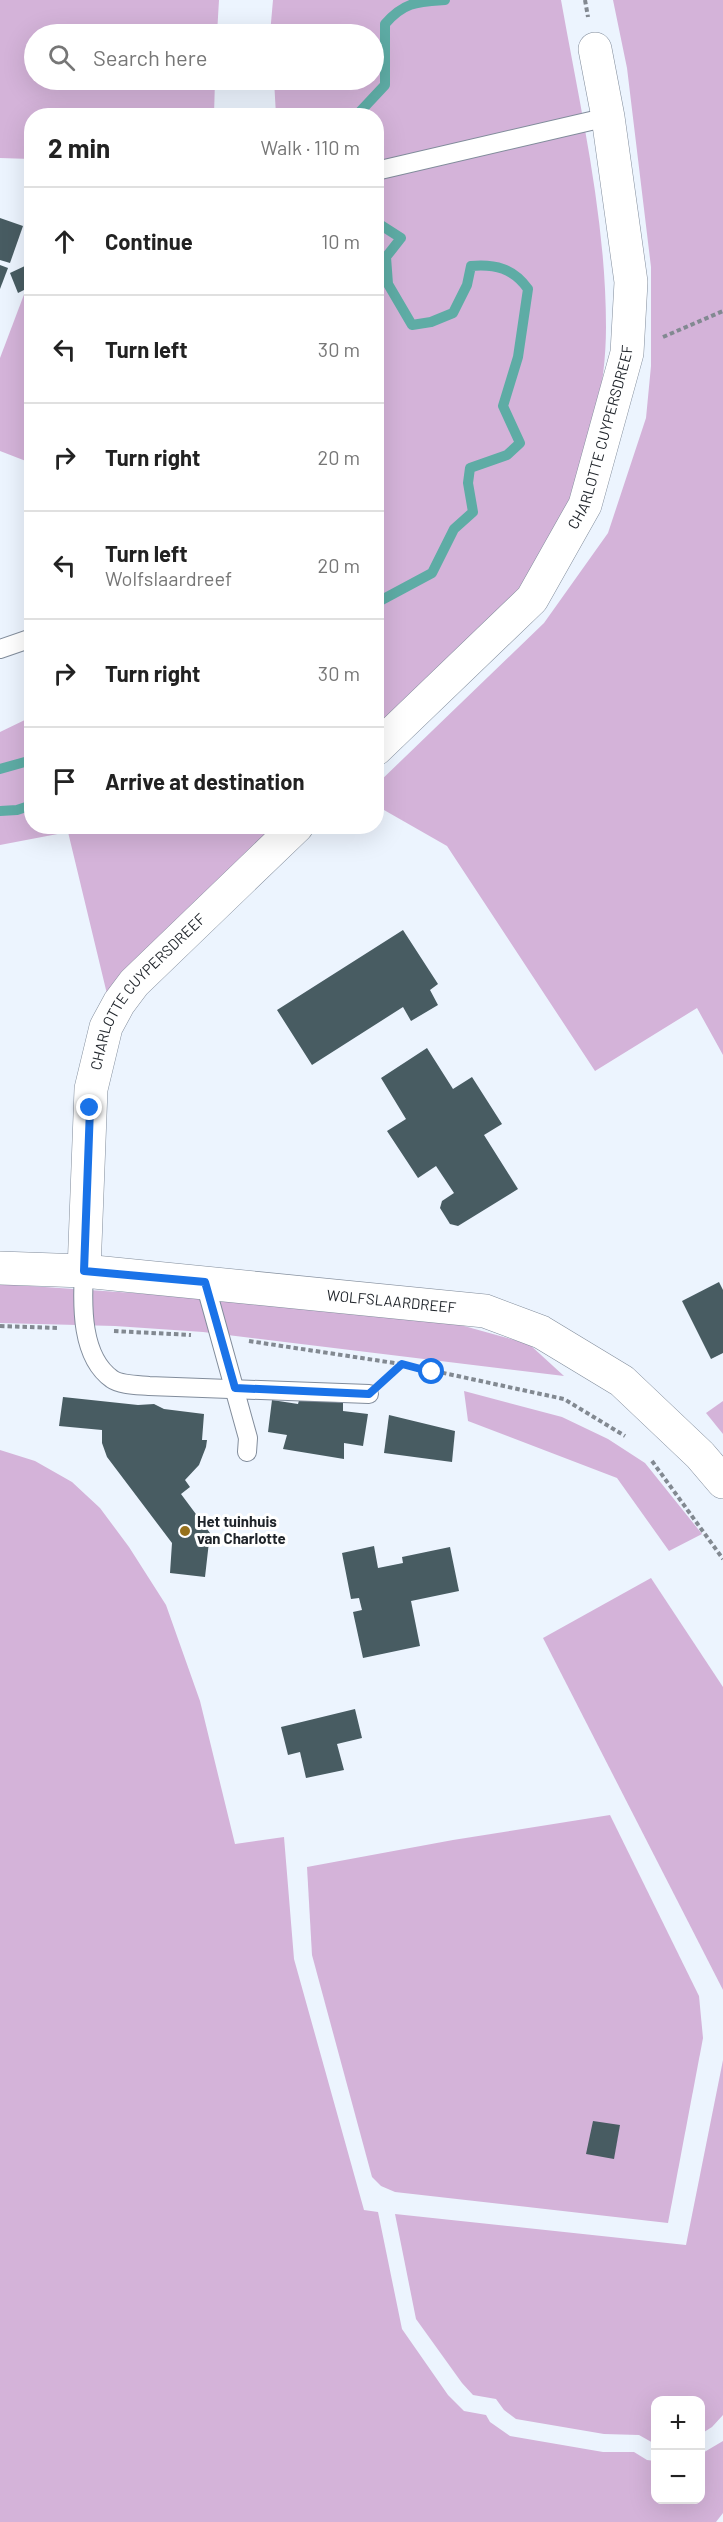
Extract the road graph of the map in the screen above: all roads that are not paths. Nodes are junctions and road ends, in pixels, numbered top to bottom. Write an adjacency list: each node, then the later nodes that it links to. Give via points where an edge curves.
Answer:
1 (595, 49): 2 (street, CHARLOTTE CUYPERSDREEF)
2 (608, 117): 3 (lane); 6 (street, CHARLOTTE CUYPERSDREEF, via 632,282 627,353 585,505 532,599)
3 (384, 169)
4 (24, 641): 5 (lane)
5 (0, 649)
6 (384, 741)
7 (289, 834): 9 (street, CHARLOTTE CUYPERSDREEF, via 134,983 118,1002 106,1027 91,1089)
8 (0, 1268): 9 (street, WOLFSLAARDREEF)
9 (84, 1271): 10 (street, WOLFSLAARDREEF); 11 (lane, via 84,1329 98,1365 114,1381)
10 (205, 1282): 11 (lane); 14 (street, WOLFSLAARDREEF, via 485,1311 542,1332 622,1381)
11 (235, 1388): 12 (lane); 13 (lane, via 248,1438)
12 (369, 1394)
13 (247, 1452)
14 (723, 1482)

